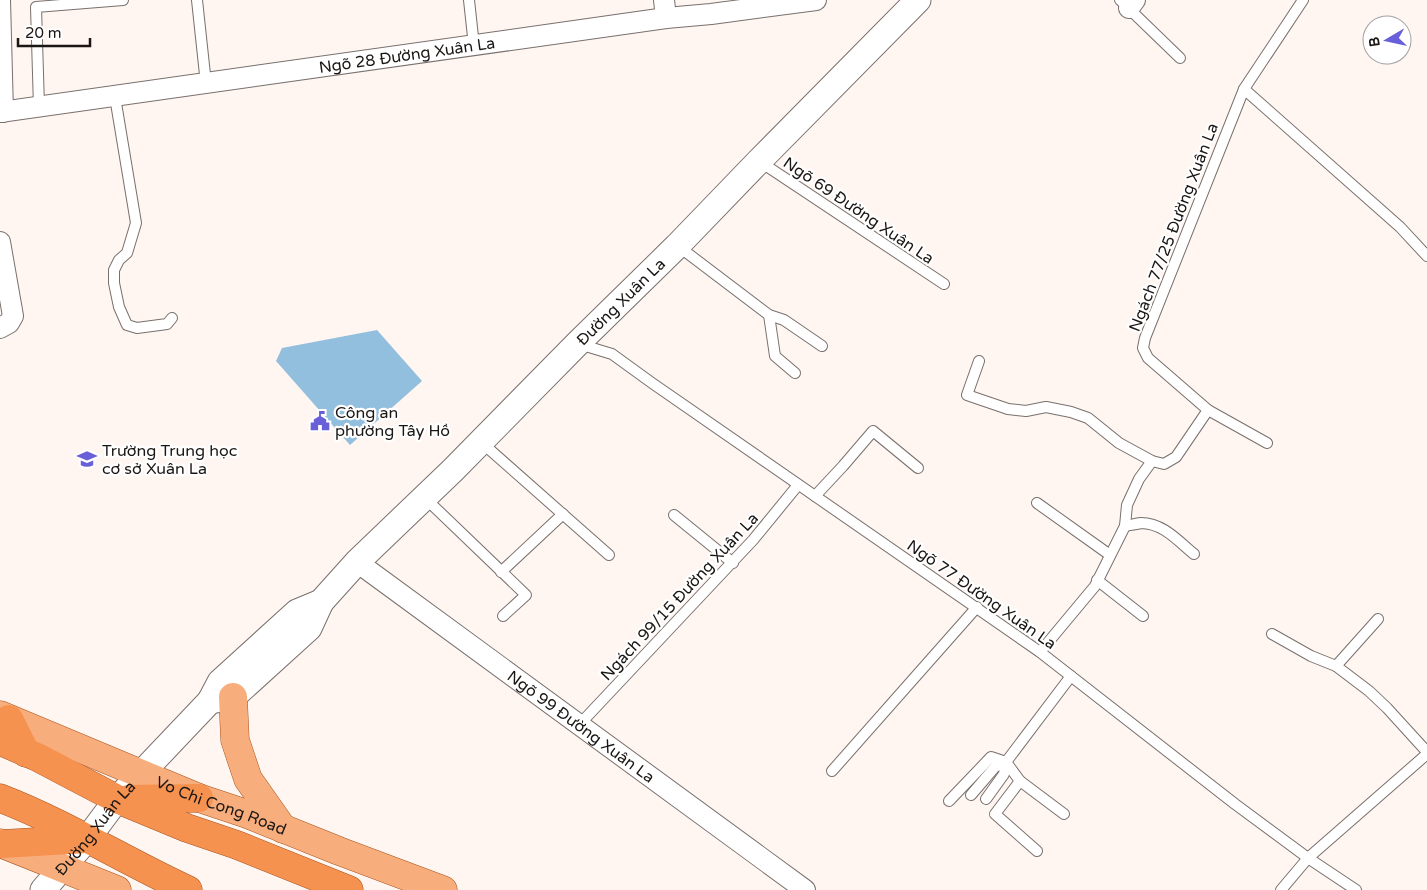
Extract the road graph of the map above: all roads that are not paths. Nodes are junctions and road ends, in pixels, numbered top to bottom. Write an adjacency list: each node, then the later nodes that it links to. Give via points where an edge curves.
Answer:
1 (0, 0): 16 (street)
2 (123, 0): 15 (lane, via 36,7)
3 (197, 0): 12 (lane)
4 (469, 0): 10 (lane)
5 (816, 0): 9 (street, Ngõ 28 Đường Xuân La, via 710,14)
6 (918, 0): 17 (street, Đường Xuân La)
7 (1303, 0): 13 (lane, Ngách 77/25 Đường Xuân La)
8 (1128, 3): 11 (lane)
9 (665, 9): 10 (street, Ngõ 28 Đường Xuân La)
10 (474, 46): 12 (street, Ngõ 28 Đường Xuân La)
11 (1180, 58)
12 (206, 84): 14 (street, Ngõ 28 Đường Xuân La)
13 (1244, 89): 20 (lane, via 1400,227); 29 (lane, Ngách 77/25 Đường Xuân La, via 1143,348 1148,358)
14 (115, 96): 15 (street, Ngõ 28 Đường Xuân La); 23 (lane, via 136,223 127,253 114,270 119,307 127,325 137,328 167,324)
15 (39, 107): 16 (street, Ngõ 28 Đường Xuân La)
16 (1, 112)
17 (758, 161): 19 (street, Đường Xuân La); 21 (lane, Ngõ 69 Đường Xuân La)
18 (0, 242): 24 (street, via 13,316)
19 (677, 246): 22 (lane); 25 (street, Đường Xuân La)
20 (1427, 256)
21 (944, 284)
22 (769, 316): 26 (lane, via 784,320); 28 (lane, via 775,356)
23 (172, 318)
24 (0, 328)
25 (578, 344): 30 (street, Đường Xuân La); 34 (lane, Ngõ 77 Đường Xuân La, via 612,354)
26 (822, 346)
27 (980, 360): 32 (lane, via 967,394 1008,409 1026,411 1046,407 1088,418 1119,443)
28 (795, 373)
29 (1208, 410): 31 (lane, Ngách 77/25 Đường Xuân La); 32 (lane, via 1176,457 1164,464)
30 (481, 442): 36 (street, Đường Xuân La); 38 (lane)
31 (1267, 444)
32 (1152, 461): 40 (lane, via 1139,478 1127,505)
33 (918, 468): 35 (lane, via 873,431)
34 (798, 485): 35 (lane, Ngõ 77 Đường Xuân La); 45 (lane, Ngách 99/15 Đường Xuân La)
35 (815, 496): 48 (lane, Ngõ 77 Đường Xuân La)
36 (425, 497): 44 (street, Đường Xuân La); 46 (lane)
37 (1037, 503): 43 (lane)
38 (563, 514): 42 (lane); 46 (lane)
39 (674, 515): 45 (lane)
40 (1125, 526): 41 (lane, via 1141,523 1161,528); 43 (lane)
41 (1194, 554)
42 (609, 555)
43 (1110, 555): 47 (lane)
44 (357, 562): 56 (street, Đường Xuân La, via 321,602 309,628); 58 (street, Ngõ 99 Đường Xuân La)
45 (733, 563): 58 (lane, Ngách 99/15 Đường Xuân La)
46 (501, 572): 49 (lane, via 526,595)
47 (1097, 580): 50 (lane); 53 (lane)
48 (977, 607): 53 (lane, Ngõ 77 Đường Xuân La); 61 (lane)
49 (503, 616)
50 (1143, 616)
51 (1378, 619): 54 (lane)
52 (1272, 634): 54 (lane)
53 (1040, 652): 55 (lane, Ngõ 77 Đường Xuân La)
54 (1336, 666): 59 (lane, via 1387,708)
55 (1071, 676): 60 (lane); 75 (lane, Ngõ 77 Đường Xuân La)
56 (222, 699): 62 (street, Đường Xuân La); 71 (main road, via 248,779)
57 (3, 725): 62 (main road, Vo Chi Cong Road); 67 (highway, Vo Chi Cong Road, via 26,753)
58 (579, 725): 84 (street, Ngõ 99 Đường Xuân La)
59 (1427, 753): 75 (lane)
60 (1006, 762): 63 (lane); 64 (lane, via 995,767); 68 (lane, via 1004,774); 69 (lane, via 991,757)
61 (832, 771)
62 (141, 774): 66 (main road, Vo Chi Cong Road); 67 (street, Đường Xuân La)
63 (1020, 781): 70 (lane); 74 (lane, via 995,814)
64 (971, 795)
65 (0, 798): 72 (highway)
66 (200, 798): 67 (highway); 71 (main road, Vo Chi Cong Road)
67 (117, 799): 72 (street, Đường Xuân La); 82 (highway, Vo Chi Cong Road)
68 (986, 799)
69 (949, 802)
70 (1064, 814)
71 (283, 829): 83 (main road, Vo Chi Cong Road)
72 (88, 838): 73 (highway); 76 (street, Đường Xuân La); 77 (highway)
73 (1, 844): 76 (main road)
74 (1037, 851)
75 (1308, 858): 85 (lane); 86 (lane, Ngõ 77 Đường Xuân La)
76 (62, 868): 78 (street, Đường Xuân La); 79 (main road)
77 (162, 878): 80 (highway); 81 (highway)
78 (43, 890)
79 (117, 890)
80 (135, 890)
81 (188, 890)
82 (349, 890)
83 (444, 890)
84 (805, 890)
85 (1281, 890)
86 (1356, 890)

